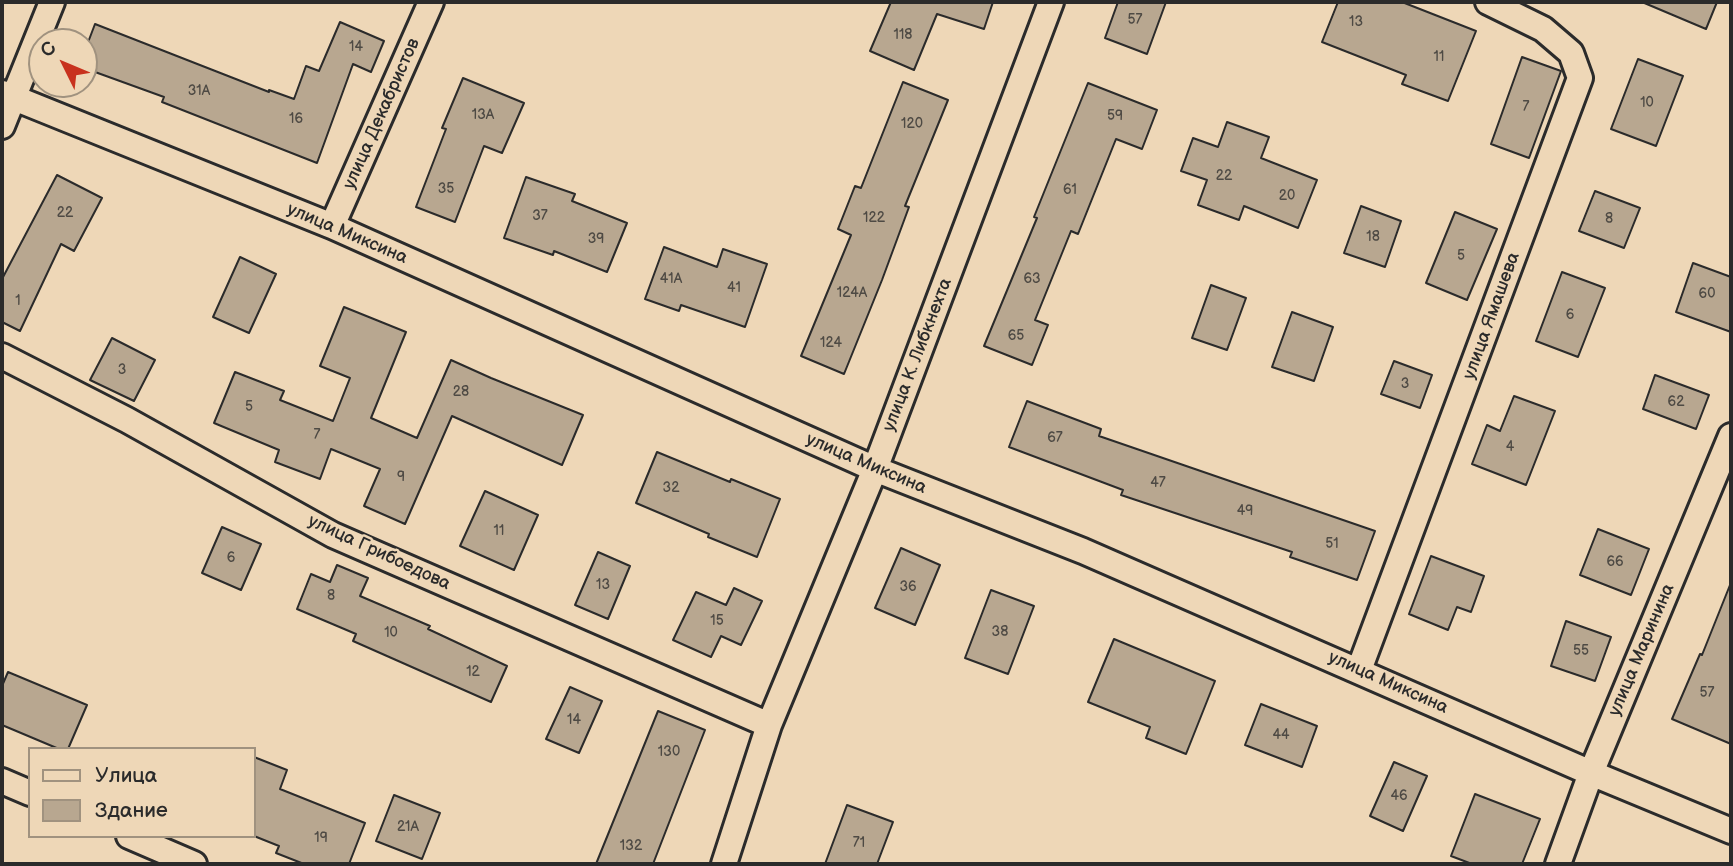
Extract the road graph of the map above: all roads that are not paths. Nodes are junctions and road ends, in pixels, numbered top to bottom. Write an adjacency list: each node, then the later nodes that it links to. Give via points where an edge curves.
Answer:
1 (52, 2): 5 (street)
2 (431, 2): 7 (street, улица Декабристов)
3 (1051, 2): 10 (street, улица К. Либкнехта)
4 (1488, 2): 11 (street, улица Ямашева, via 1543,29 1571,53 1580,78)
5 (8, 95): 6 (street); 7 (street, улица Миксина)
6 (2, 126)
7 (332, 226): 10 (street, улица Миксина)
8 (2, 356): 12 (street, улица Грибоедова, via 333,535)
9 (1731, 436): 13 (street, улица Маринина)
10 (875, 469): 11 (street, улица Миксина, via 1083,551); 12 (street, улица К. Либкнехта)
11 (1359, 670): 13 (street, улица Миксина)
12 (769, 725): 19 (street, улица К. Либкнехта)
13 (1591, 773): 16 (street, улица Миксина); 20 (street, улица Маринина)
14 (2, 781): 15 (street)
15 (28, 792)
16 (1731, 831)
17 (134, 838): 18 (street)
18 (194, 864)
19 (723, 864)
20 (1558, 864)

